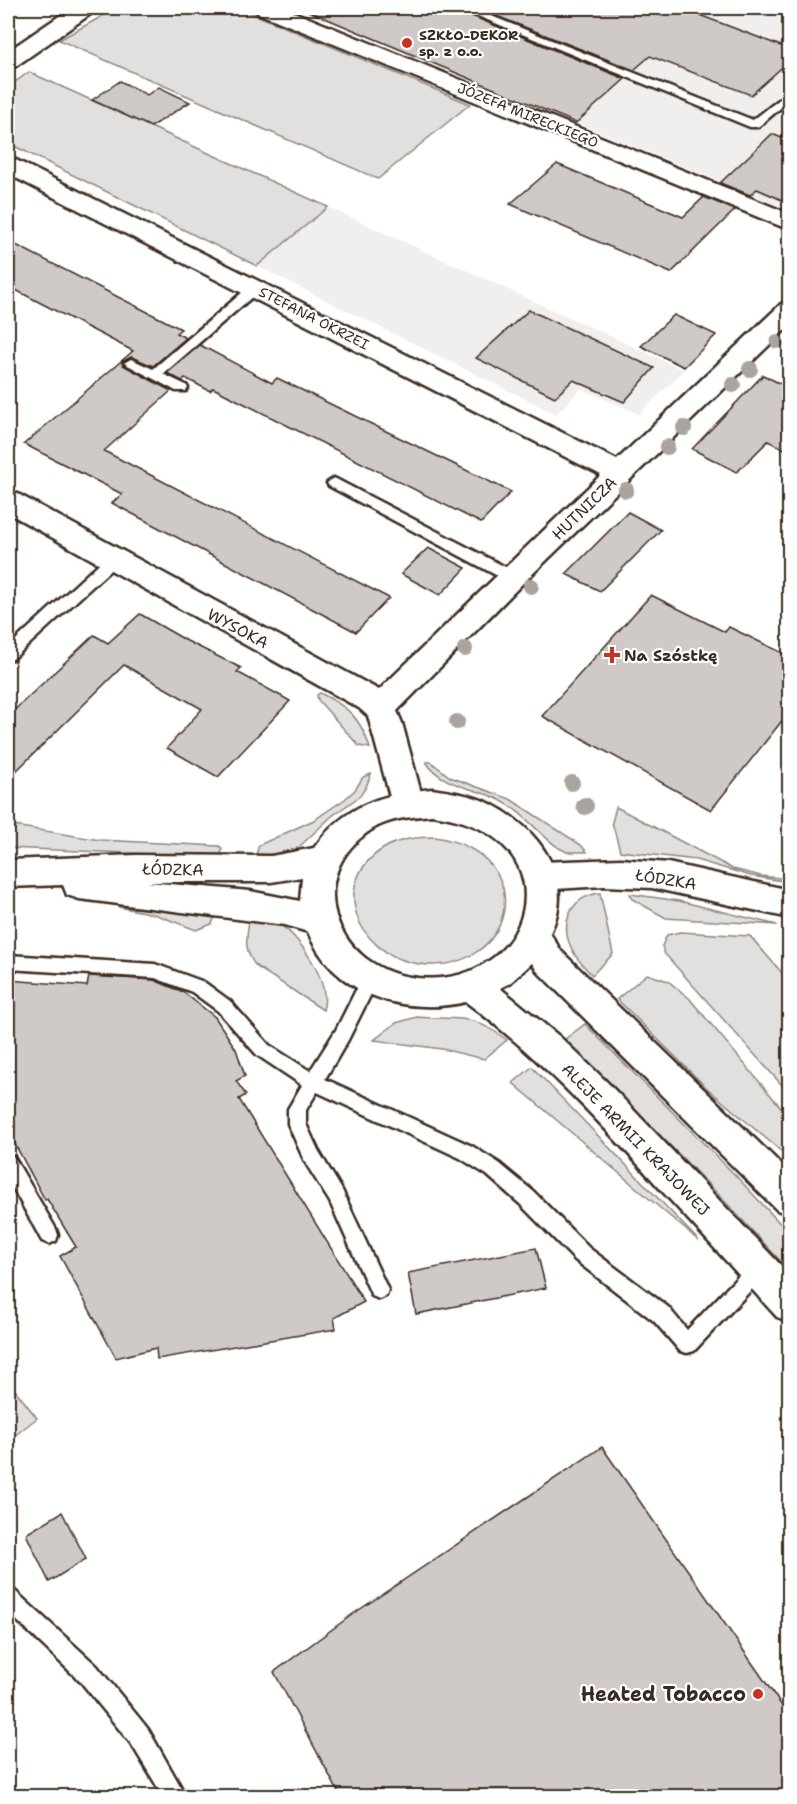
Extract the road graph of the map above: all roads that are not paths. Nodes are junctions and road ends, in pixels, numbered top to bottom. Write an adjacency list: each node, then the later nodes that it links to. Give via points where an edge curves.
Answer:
1 (84, 8): 4 (street)
2 (266, 8): 7 (street, JÓZEFA MIRECKIEGO)
3 (463, 8): 5 (lane, via 754,125)
4 (8, 61)
5 (789, 94)
6 (8, 165): 8 (street, STEFANA OKRZEI)
7 (789, 223)
8 (255, 288): 11 (lane); 13 (street, STEFANA OKRZEI)
9 (789, 310): 13 (street, HUTNICZA)
10 (131, 363): 11 (lane)
11 (154, 375): 12 (lane)
12 (181, 388)
13 (620, 473): 17 (street, HUTNICZA)
14 (334, 483): 17 (lane)
15 (8, 501): 16 (street, WYSOKA)
16 (112, 560): 18 (lane); 19 (street, WYSOKA)
17 (512, 577): 19 (street, HUTNICZA)
18 (8, 655)
19 (380, 708): 20 (street)
20 (408, 804): 21 (street, via 358,822); 23 (street, via 456,805 499,823 531,854)
21 (325, 859): 22 (street, ŁÓDZKA, via 271,869 136,868); 25 (street, via 317,879)
22 (14, 875): 25 (street, ŁÓDZKA, via 142,895 265,905)
23 (540, 876): 24 (street, ŁÓDZKA, via 652,874); 26 (street, via 541,915)
24 (789, 904)
25 (319, 922): 28 (street, via 330,944 347,964)
26 (534, 936): 29 (street, via 512,963); 32 (street, via 549,961)
27 (8, 962): 30 (lane, via 155,971 181,978 214,997 263,1050)
28 (370, 979): 29 (street, via 422,993); 30 (lane)
29 (472, 987): 34 (street, ALEJE ARMII KRAJOWEJ, via 536,1036)
30 (313, 1082): 34 (lane, via 434,1136 493,1169 582,1254 661,1314 687,1344); 35 (lane, via 297,1108 297,1124 339,1202)
31 (8, 1163): 33 (lane)
32 (789, 1198)
33 (49, 1235)
34 (759, 1268): 36 (street, ALEJE ARMII KRAJOWEJ)
35 (379, 1290)
36 (789, 1304)
37 (8, 1598): 38 (lane, via 89,1674 140,1737)
38 (175, 1797)

